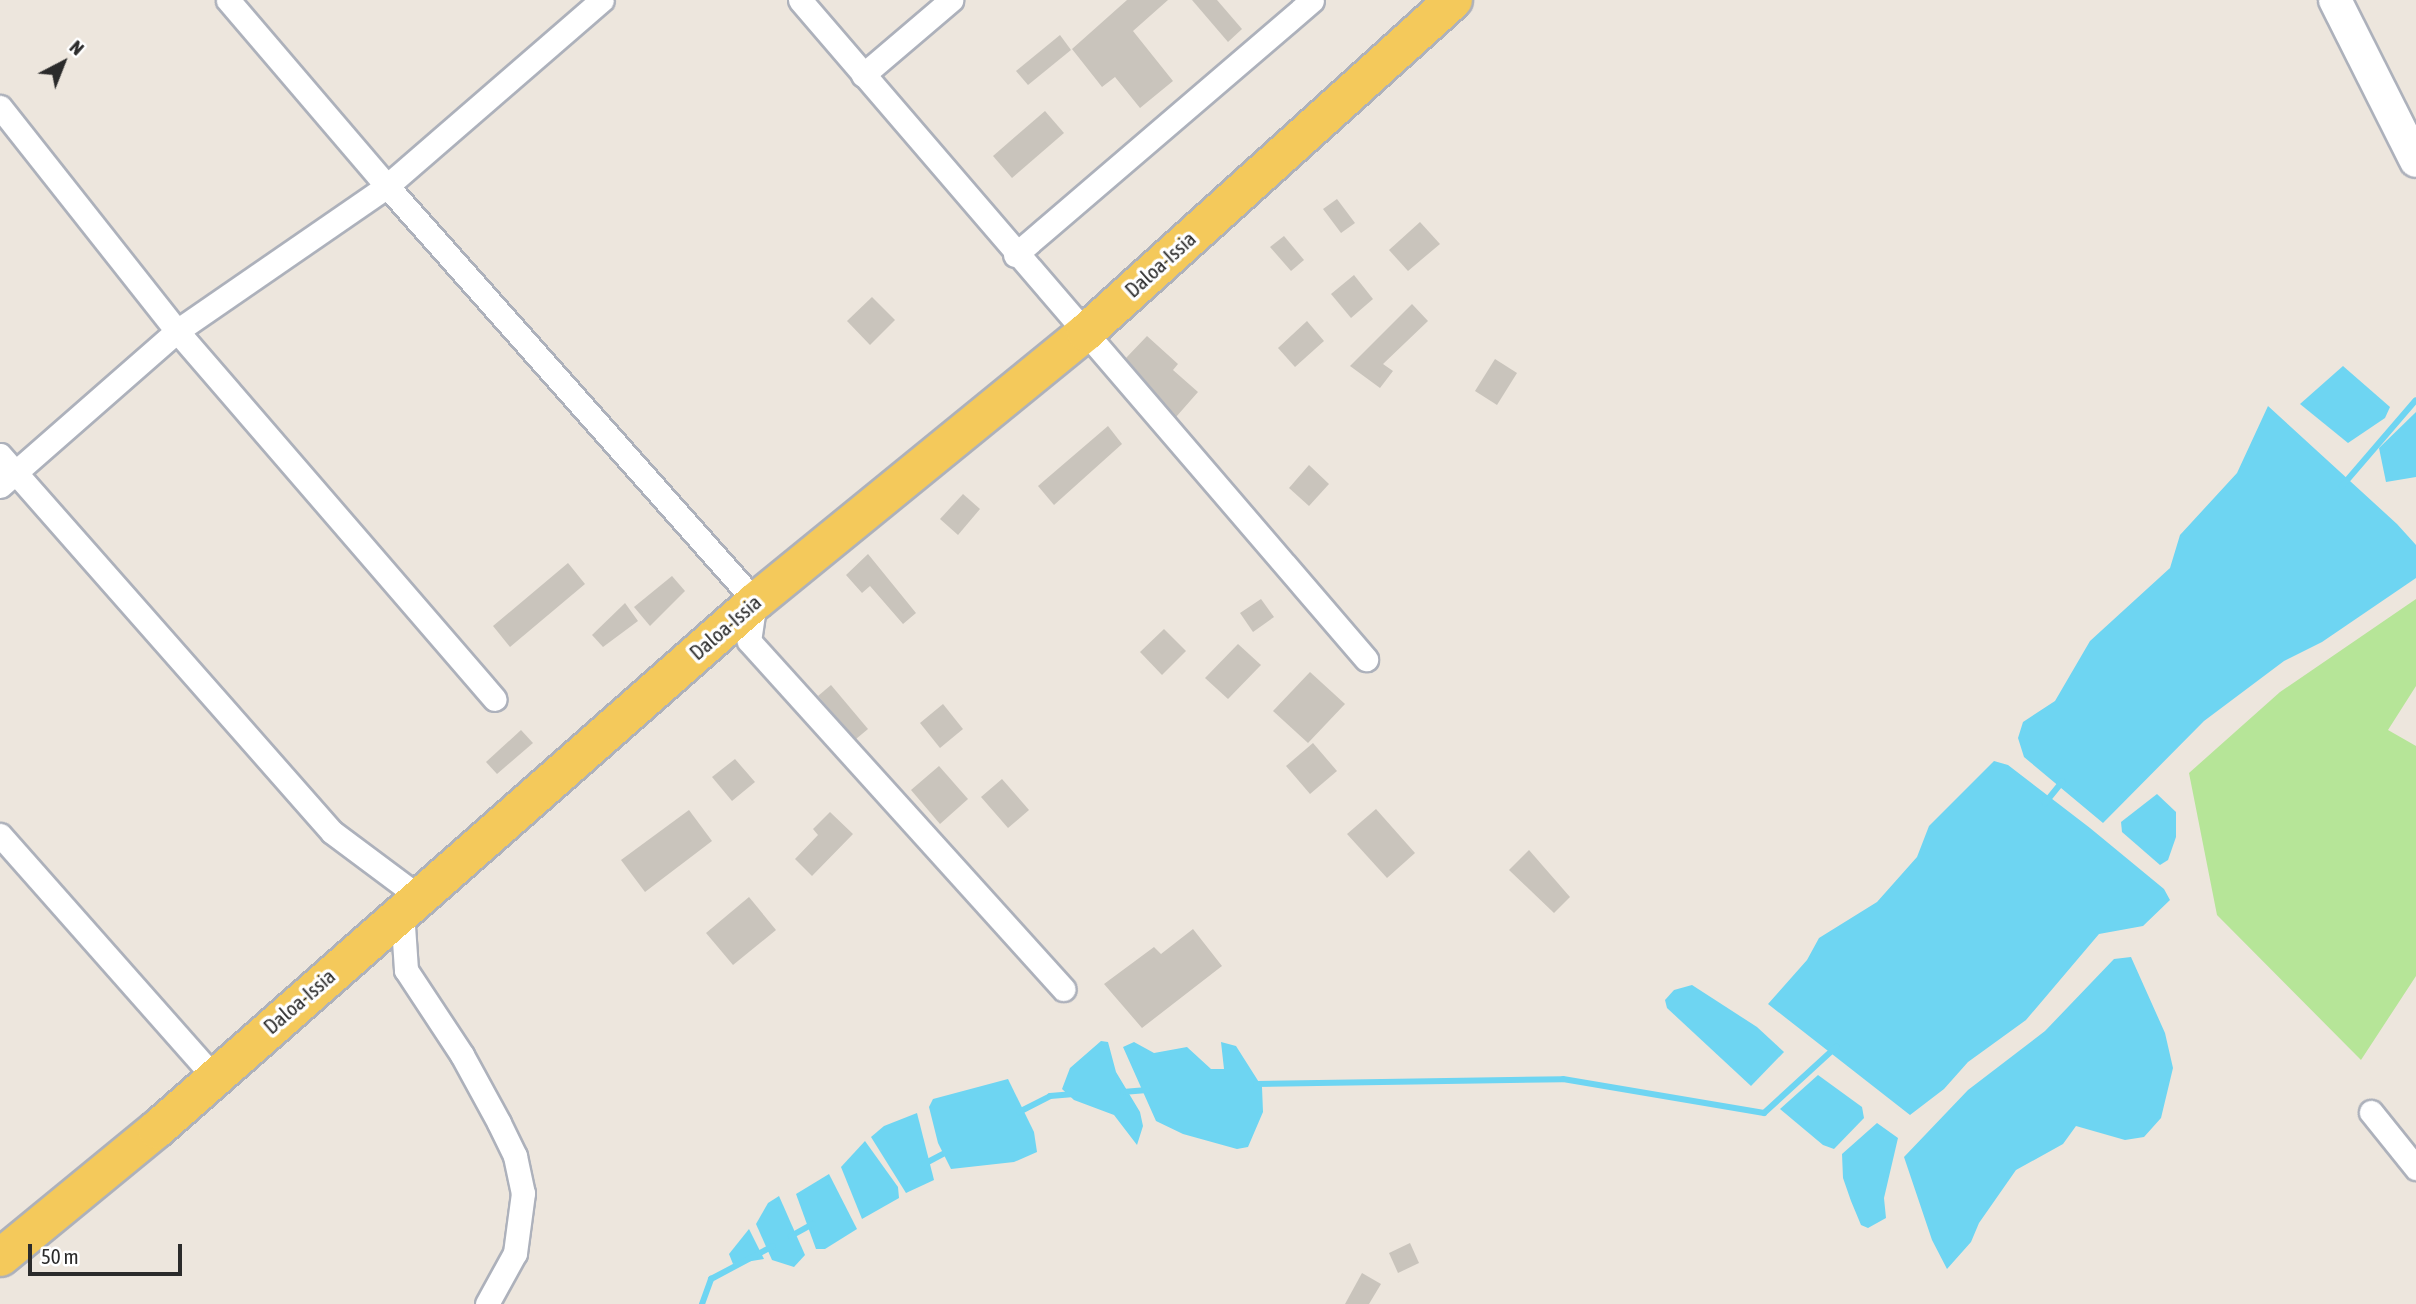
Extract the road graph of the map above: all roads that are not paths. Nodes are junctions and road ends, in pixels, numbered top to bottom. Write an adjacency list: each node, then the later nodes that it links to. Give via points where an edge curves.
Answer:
1 (228, 0): 11 (street)
2 (602, 0): 11 (street)
3 (800, 0): 8 (street)
4 (951, 0): 8 (street)
5 (1312, 0): 12 (street)
6 (1453, 0): 14 (main road, Daloa-Issia)
7 (2335, 0): 10 (street)
8 (863, 75): 12 (street)
9 (0, 107): 13 (street)
10 (2416, 161)
11 (387, 187): 13 (street); 17 (street)
12 (1015, 254): 14 (street)
13 (177, 331): 16 (street); 19 (street)
14 (1085, 332): 17 (main road, Daloa-Issia); 18 (street)
15 (0, 455): 16 (street)
16 (8, 479): 21 (street, via 332,832)
17 (755, 601): 21 (main road, Daloa-Issia); 22 (street, via 749,641)
18 (1366, 659)
19 (495, 699)
20 (0, 835): 23 (street)
21 (410, 904): 23 (main road, Daloa-Issia); 27 (street, via 406,970 462,1055 499,1123 515,1156 523,1193 515,1253)
22 (1063, 989)
23 (214, 1077): 26 (main road, Daloa-Issia)
24 (2371, 1112): 25 (street)
25 (2416, 1168)
26 (0, 1257)
27 (487, 1304)

